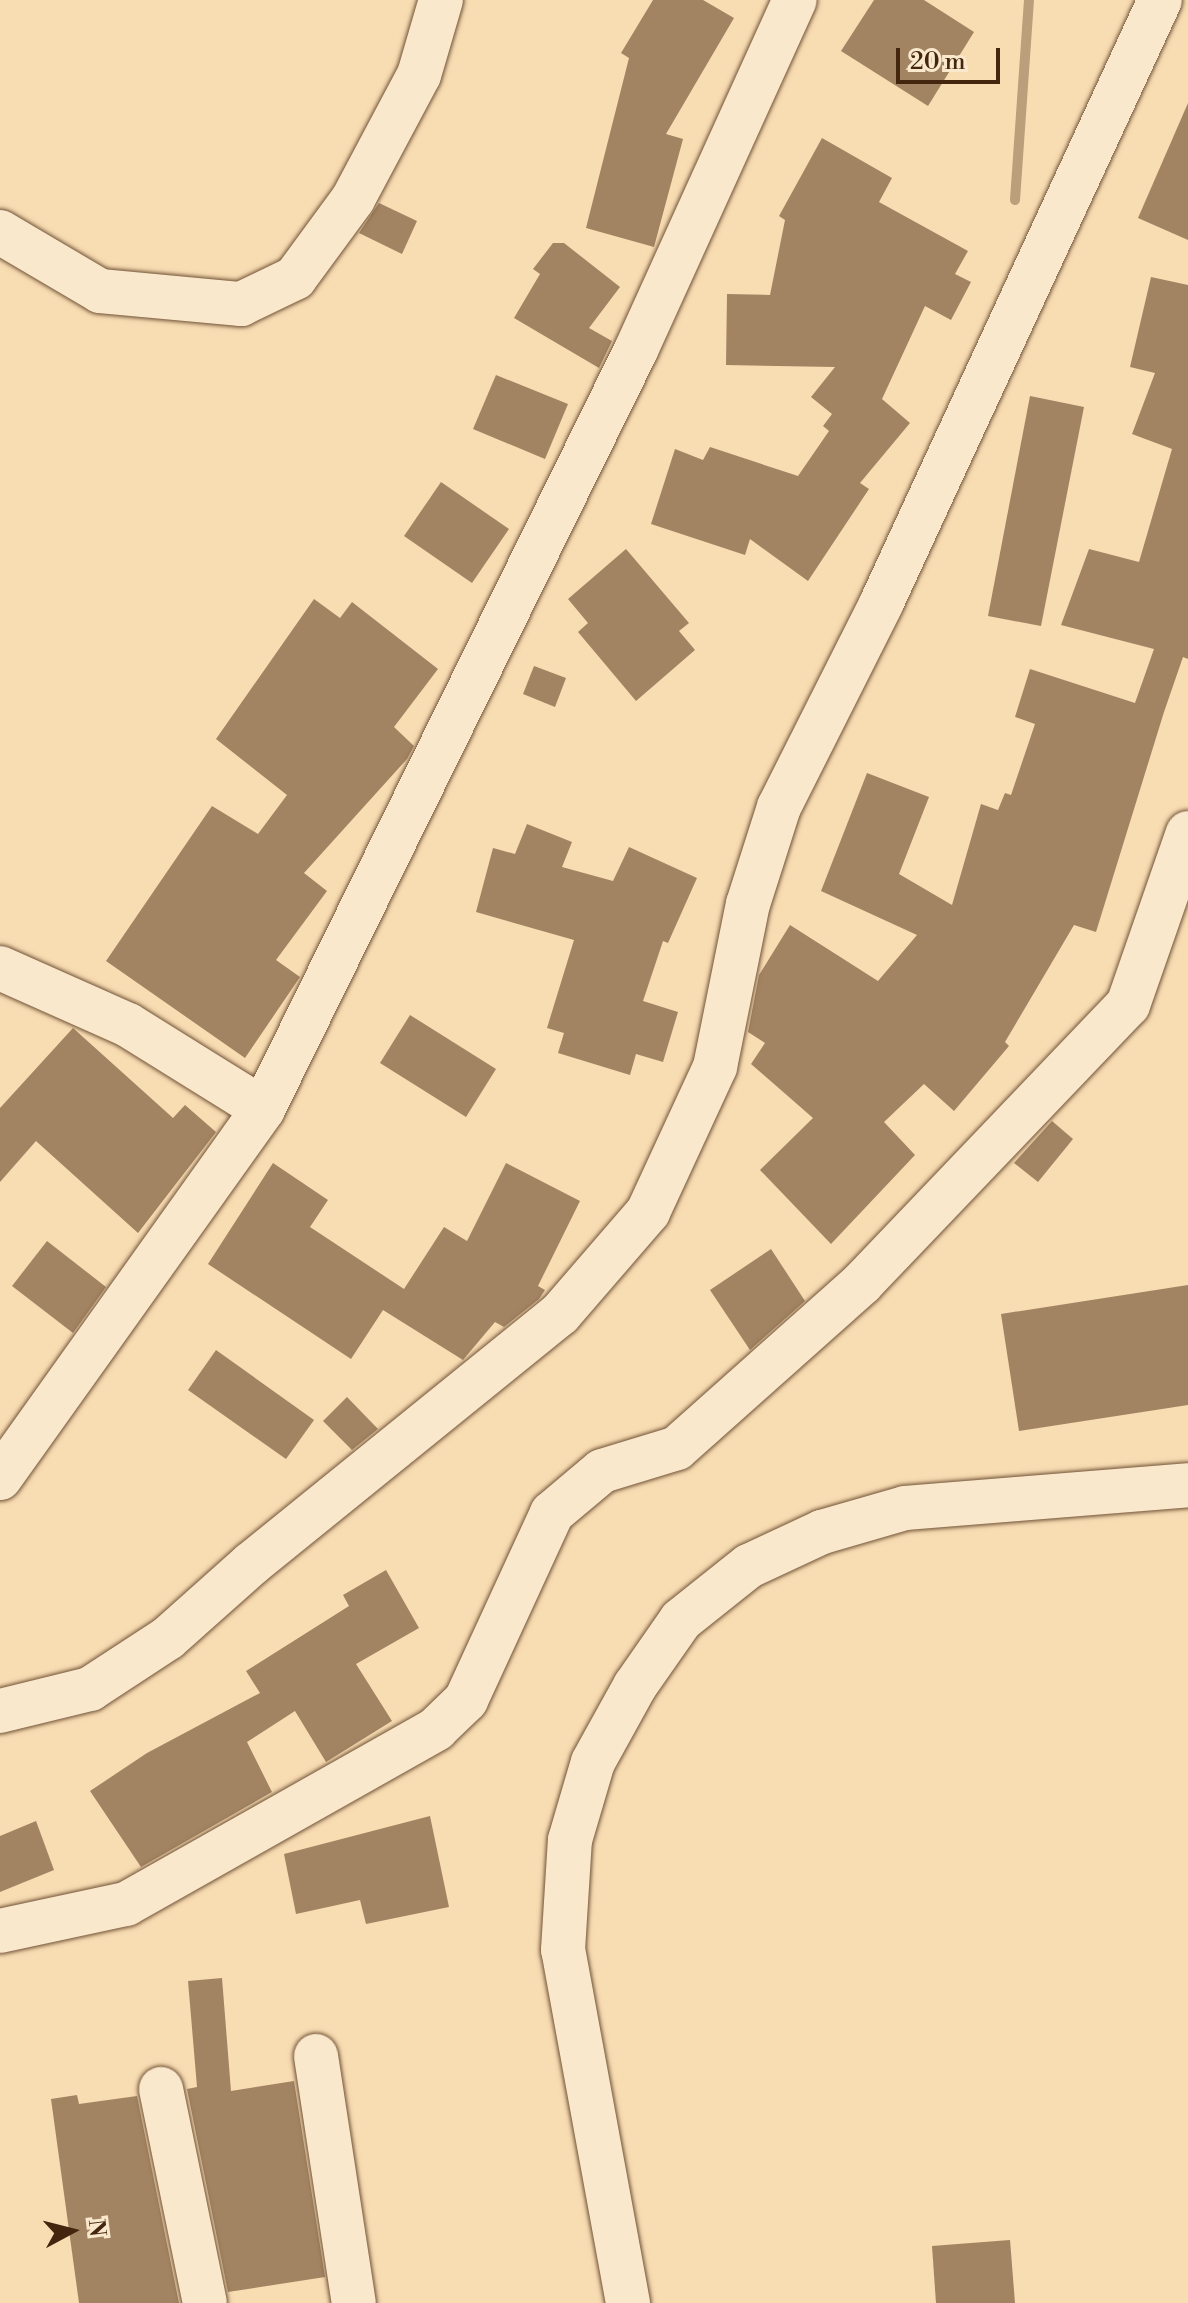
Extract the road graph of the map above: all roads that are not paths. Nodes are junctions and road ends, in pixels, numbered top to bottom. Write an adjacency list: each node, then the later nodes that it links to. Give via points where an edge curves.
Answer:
1 (441, 0): 4 (street, via 419,75 361,185 295,278 241,304 100,291)
2 (795, 0): 7 (street, via 636,350)
3 (1160, 0): 10 (street, via 881,604 779,807 748,904 715,1067 648,1212 560,1314 413,1429 168,1638 90,1689)
4 (0, 232)
5 (1188, 833): 11 (street, via 1128,1005 862,1283 677,1448 602,1471 552,1513 466,1700 436,1729 126,1904)
6 (0, 968): 7 (street, via 128,1025)
7 (263, 1109): 8 (street)
8 (0, 1478)
9 (1188, 1485): 14 (street, via 905,1508 822,1532 749,1566 681,1620 635,1686 593,1762 570,1840 563,1950)
10 (0, 1711)
11 (0, 1931)
12 (316, 2056): 16 (street)
13 (161, 2089): 15 (street)
14 (622, 2302)
15 (205, 2303)
16 (354, 2303)

